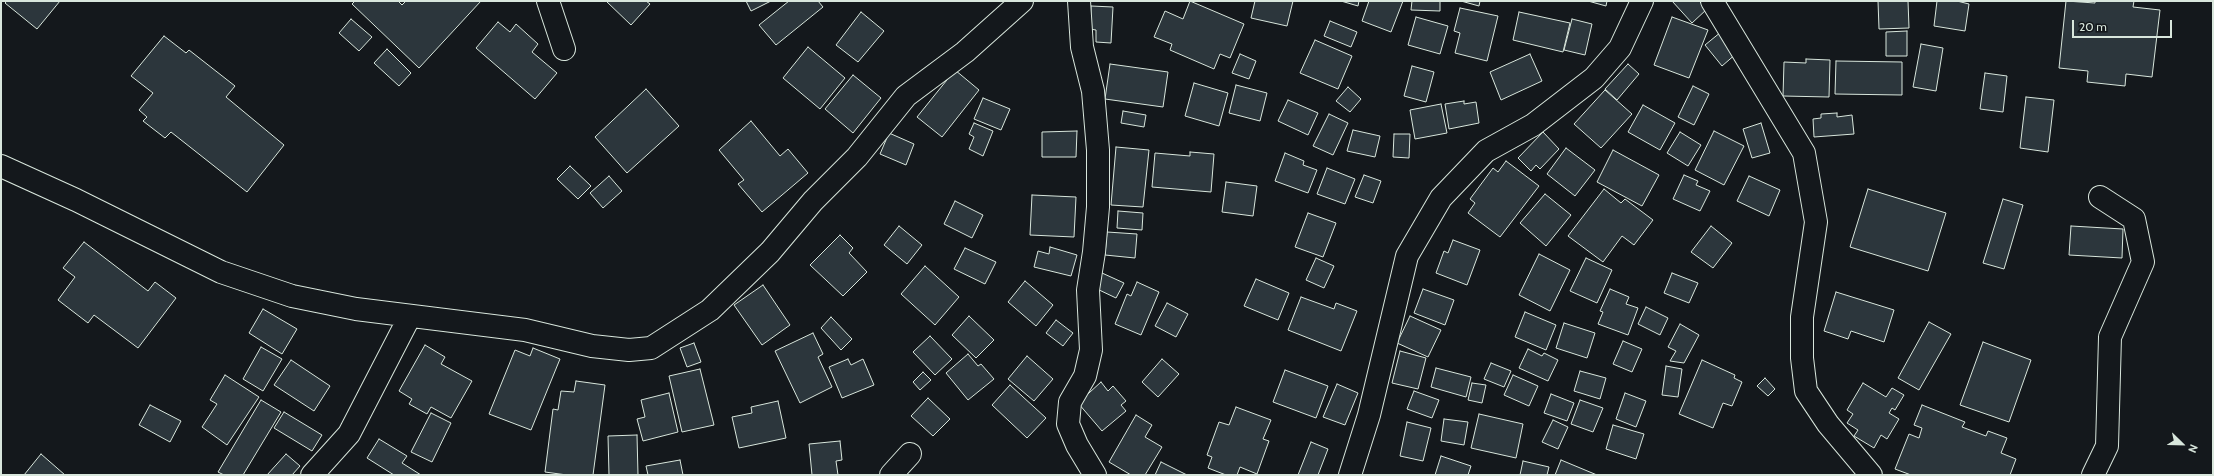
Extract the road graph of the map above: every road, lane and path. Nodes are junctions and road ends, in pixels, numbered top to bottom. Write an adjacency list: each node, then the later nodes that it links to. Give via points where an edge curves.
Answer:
1 (548, 1): 6 (street)
2 (1022, 1): 9 (street, via 966,52 906,96 857,157 813,201 770,252 710,310 651,348 629,350 592,346 525,330)
3 (1079, 1): 13 (street, via 1082,47 1093,92 1098,150 1098,207 1088,290 1091,350 1085,376 1070,402 1068,424)
4 (1642, 1): 14 (street, via 1620,48 1594,78 1533,125 1486,151 1441,198 1407,256 1369,415)
5 (1712, 1): 15 (street, via 1804,153 1816,222 1802,317 1802,358 1806,391 1828,424)
6 (564, 49)
7 (1, 166): 9 (street, via 221,272 292,296 356,309)
8 (2100, 197): 16 (street, via 2134,219 2143,262 2110,337 2107,446)
9 (410, 316): 11 (street, via 349,434)
10 (910, 454): 12 (street)
11 (312, 475)
12 (891, 475)
13 (1095, 475)
14 (1350, 475)
15 (1871, 475)
16 (2093, 475)

